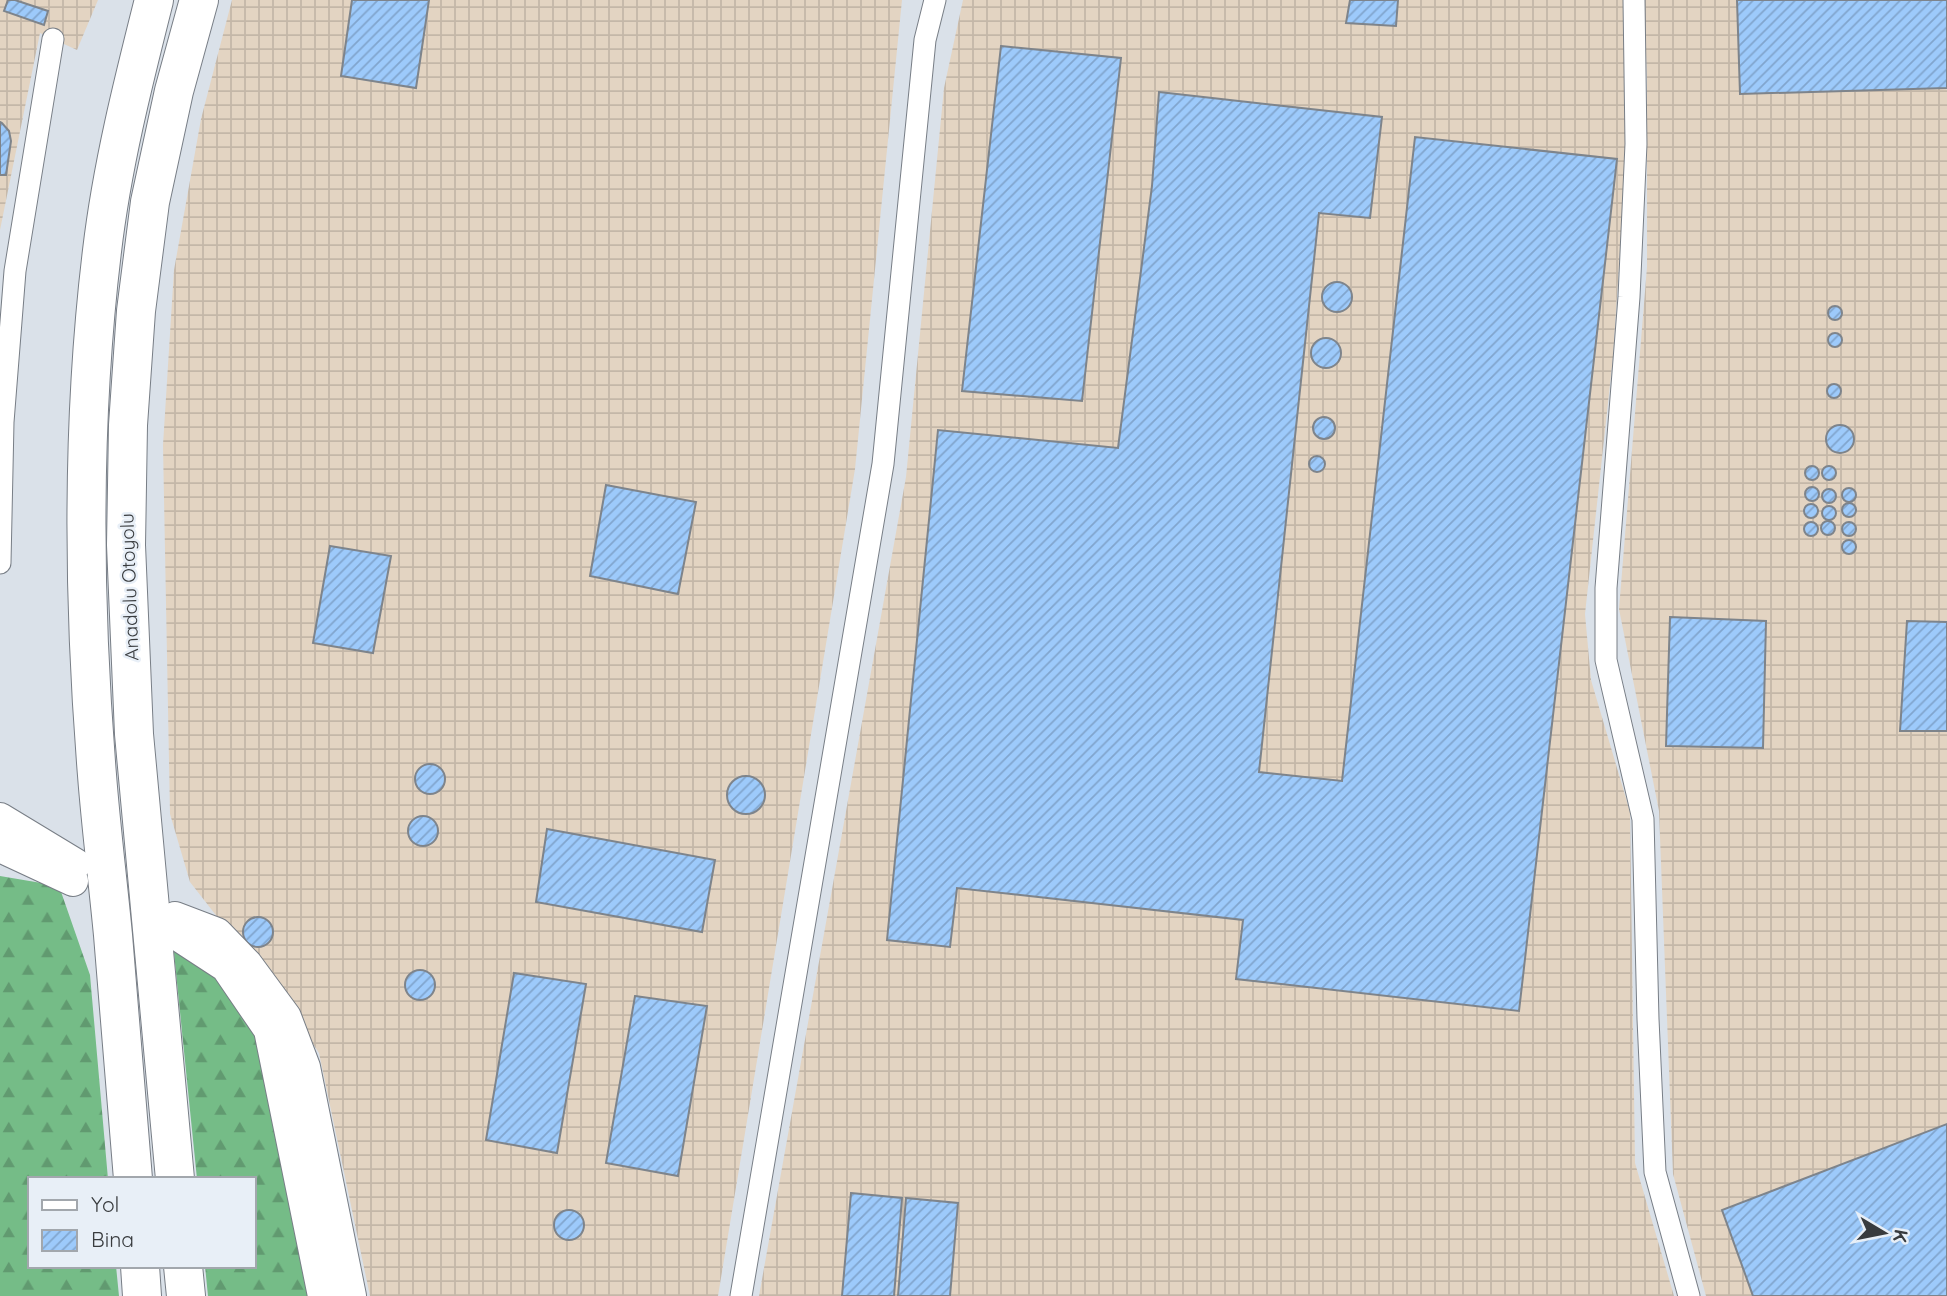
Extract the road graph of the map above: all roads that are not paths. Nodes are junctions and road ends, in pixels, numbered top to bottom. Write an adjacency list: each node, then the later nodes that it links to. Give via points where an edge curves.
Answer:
1 (154, 0): 9 (highway, Anadolu Otoyolu, via 125,115 102,250 87,499 97,774)
2 (199, 0): 10 (highway, Anadolu Otoyolu, via 150,202 136,311 128,439 126,545 134,734)
3 (935, 0): 17 (street, via 925,40 883,464)
4 (1634, 0): 18 (street, via 1636,144 1606,588 1606,660 1643,819 1654,1172)
5 (53, 39): 6 (street, via 15,271 3,422)
6 (0, 563)
7 (0, 818): 8 (main road, via 77,874)
8 (0, 847)
9 (133, 1177)
10 (175, 1177)
11 (140, 1268): 13 (highway)
12 (183, 1268): 14 (highway)
13 (142, 1296)
14 (186, 1296)
15 (323, 1296): 16 (main road, via 269,1030 226,967 176,926 217,933 247,964 286,1017 305,1067)
16 (351, 1296)
17 (741, 1296)
18 (1689, 1296)

